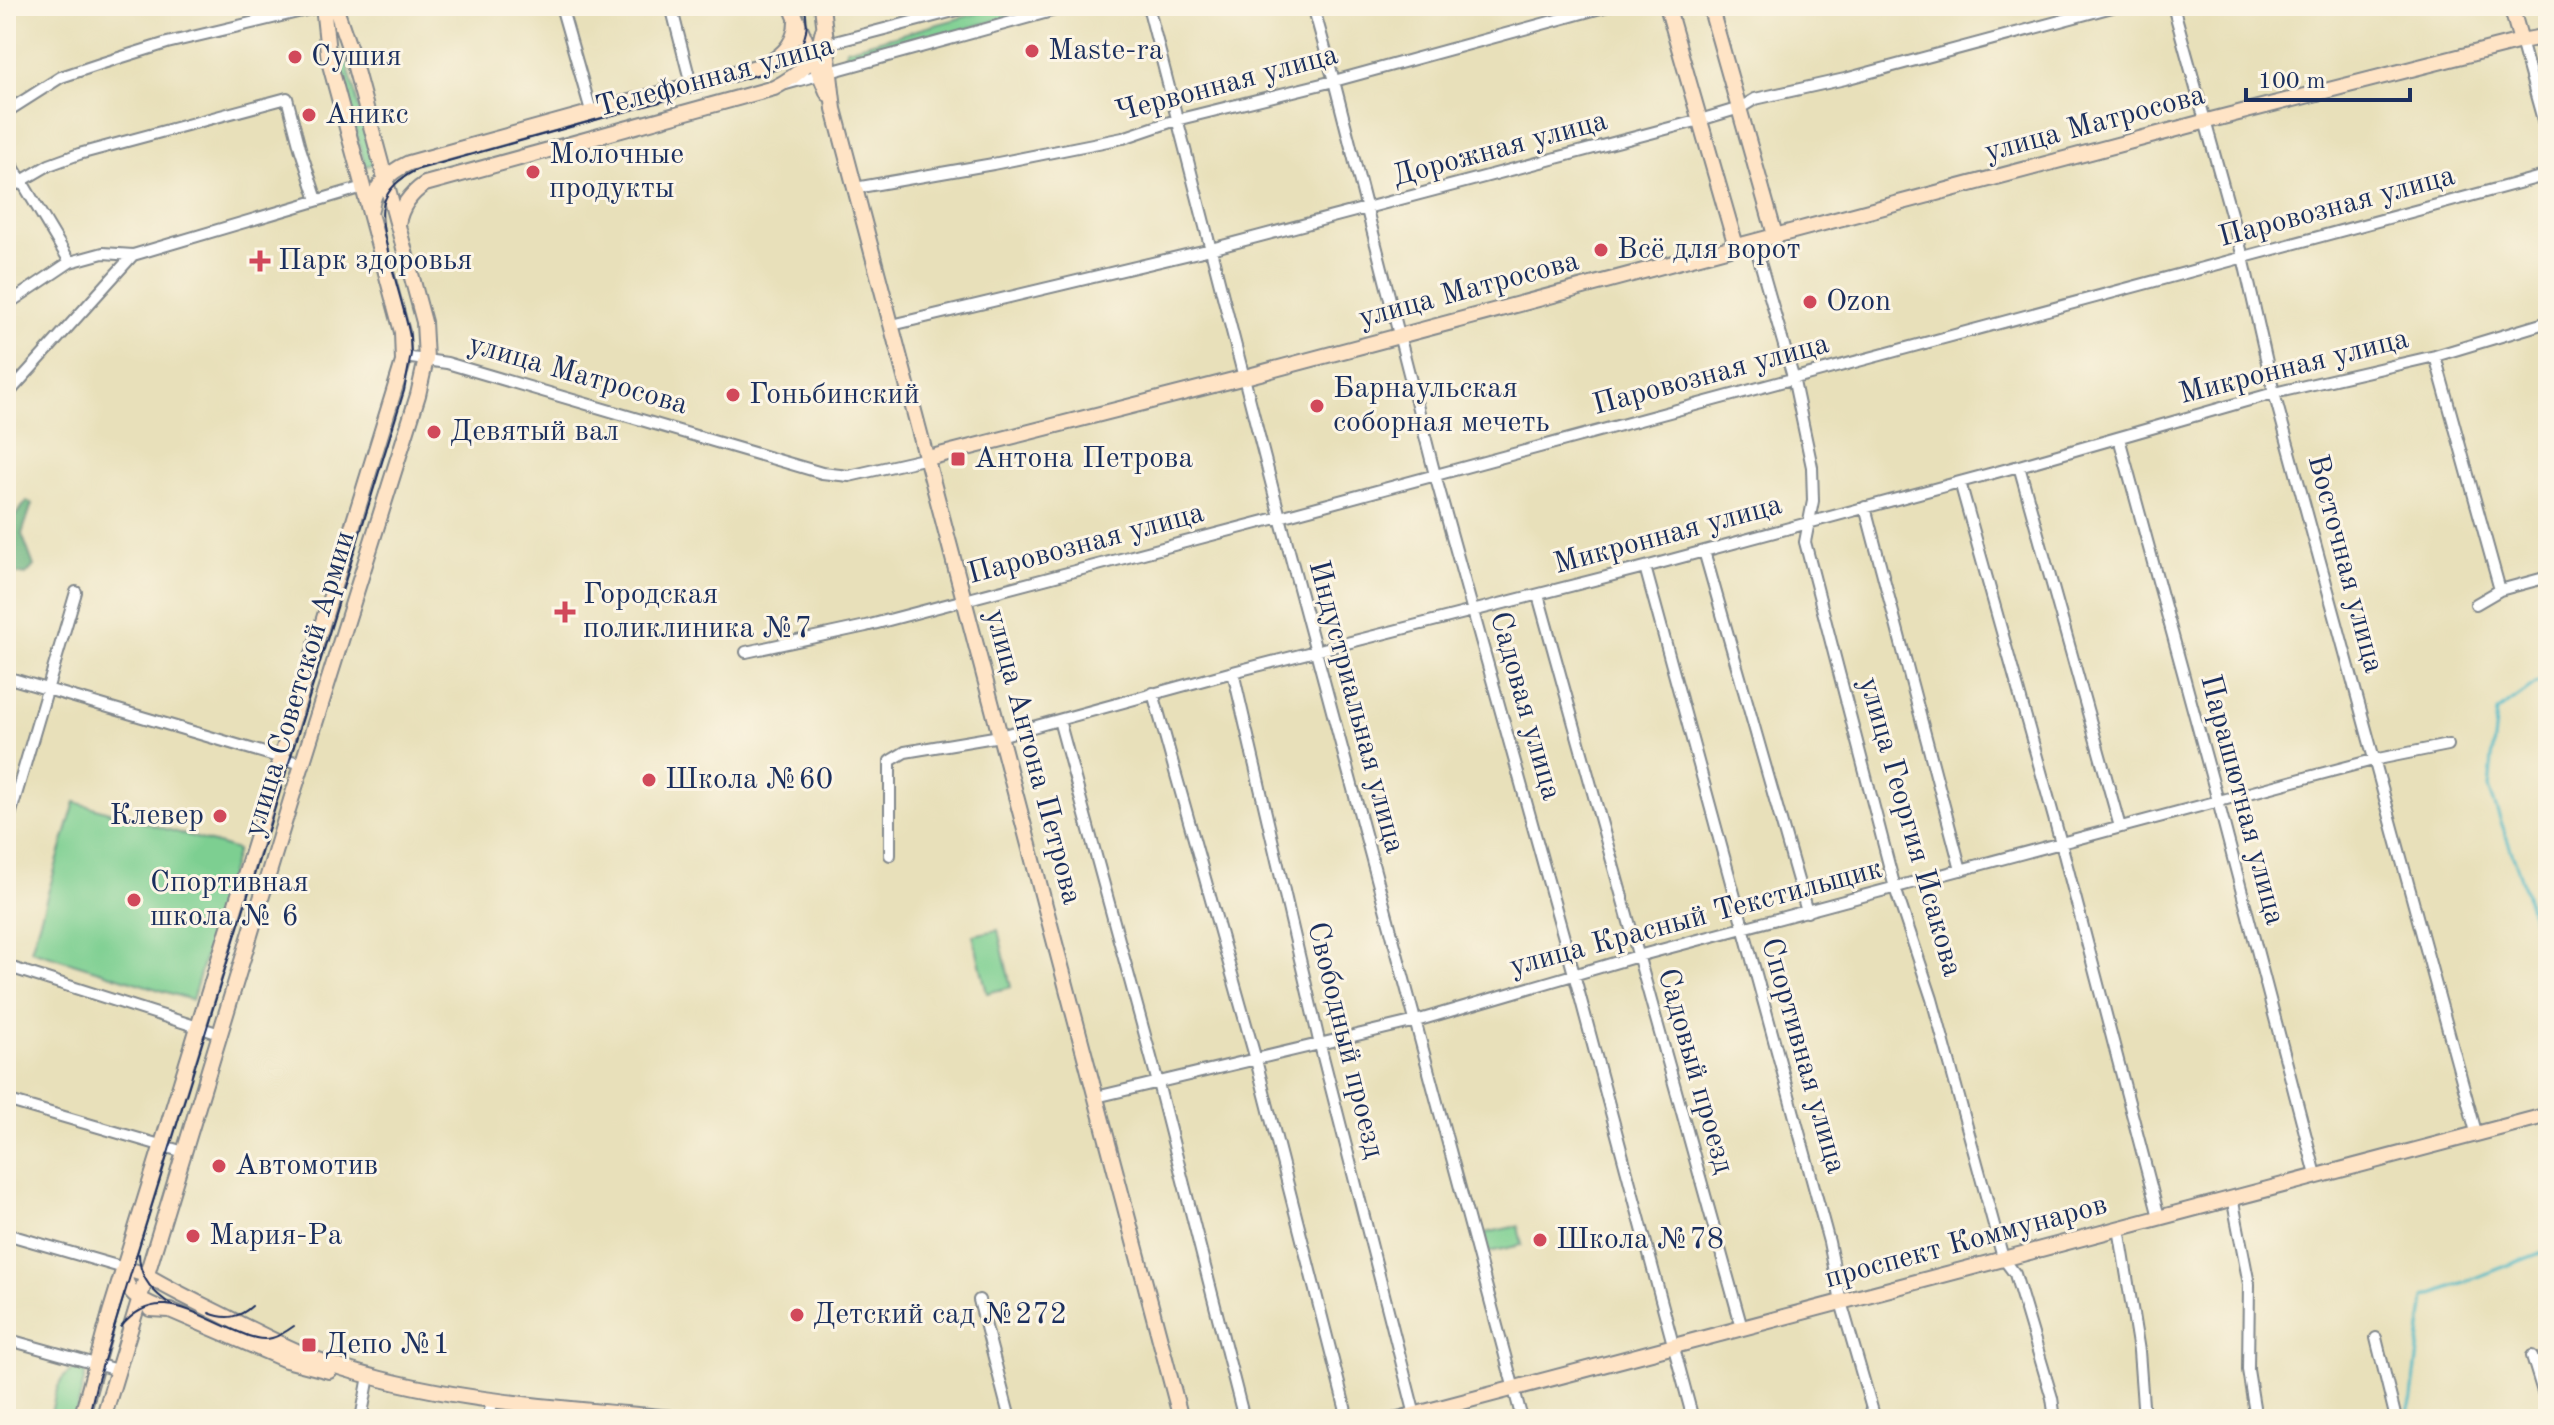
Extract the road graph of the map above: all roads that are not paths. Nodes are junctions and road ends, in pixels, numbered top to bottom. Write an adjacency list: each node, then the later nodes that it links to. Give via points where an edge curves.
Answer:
1 (323, 6): 27 (street, via 167,43 61,77); 38 (street, улица Советской Армии, via 329,61)
2 (335, 6): 34 (street, улица Советской Армии)
3 (561, 6): 26 (street)
4 (671, 6): 23 (street)
5 (973, 6): 19 (street, Телефонная улица)
6 (1070, 6): 21 (street, Телефонная улица)
7 (1148, 6): 28 (street, Индустриальная улица)
8 (1313, 6): 22 (street, Садовая улица)
9 (1608, 6): 22 (street, Червонная улица)
10 (1667, 6): 29 (street)
11 (1710, 6): 25 (street)
12 (2116, 6): 25 (street, Дорожная улица, via 1755,99)
13 (2173, 6): 30 (street, Восточная улица)
14 (2511, 6): 18 (street)
15 (823, 10): 19 (street, улица Антона Петрова)
16 (794, 13): 19 (street, улица Антона Петрова); 20 (street, via 788,48)
17 (2548, 36): 18 (street, улица Матросова)
18 (2521, 41): 30 (street, улица Матросова); 31 (street)
19 (817, 50): 20 (street, Телефонная улица); 21 (street, улица Антона Петрова); 24 (street)
20 (767, 64): 23 (street, Телефонная улица)
21 (825, 74): 24 (street, Телефонная улица); 36 (street, улица Антона Петрова)
22 (1334, 81): 28 (street, Червонная улица); 41 (street, Садовая улица)
23 (691, 84): 26 (street, Телефонная улица)
24 (774, 88): 39 (street, Телефонная улица, via 436,180)
25 (1740, 108): 29 (street, Дорожная улица); 43 (street)
26 (591, 111): 34 (street, Телефонная улица, via 409,163)
27 (6, 112)
28 (1176, 120): 36 (street, Червонная улица, via 1123,138); 46 (street, Индустриальная улица)
29 (1700, 120): 41 (street, Дорожная улица); 45 (street)
30 (2207, 121): 43 (street, улица Матросова); 48 (street, Восточная улица)
31 (2548, 138)
32 (6, 155): 35 (street)
33 (2548, 175): 48 (street, Паровозная улица)
34 (385, 179): 38 (street, Телефонная улица); 38 (street, улица Советской Армии)
35 (21, 182): 37 (street); 40 (street, via 79,154 287,98); 49 (street)
36 (855, 188): 52 (street, улица Антона Петрова)
37 (6, 190)
38 (376, 191): 39 (street, Телефонная улица); 40 (street); 42 (street, улица Советской Армии); 55 (street, улица Советской Армии, via 371,215)
39 (414, 192): 42 (street)
40 (317, 200): 47 (street)
41 (1367, 209): 46 (street, Дорожная улица); 53 (street, Садовая улица)
42 (398, 227): 56 (street, улица Советской Армии, via 424,322)
43 (1775, 235): 44 (street, улица Матросова)
44 (1754, 241): 45 (street, улица Матросова); 58 (street, улица Георгия Исакова)
45 (1736, 246): 53 (street, улица Матросова)
46 (1211, 249): 52 (street, Дорожная улица); 57 (street, Индустриальная улица)
47 (133, 255): 49 (street, via 103,253); 60 (street)
48 (2243, 257): 58 (street, Паровозная улица); 59 (street, Восточная улица)
49 (70, 262): 50 (street)
50 (6, 305)
51 (2548, 322): 54 (street, Микронная улица)
52 (892, 325): 62 (street, улица Антона Петрова)
53 (1400, 335): 57 (street, улица Матросова); 64 (street, Садовая улица)
54 (2435, 356): 59 (street, Микронная улица); 73 (street)
55 (404, 357): 56 (street, улица Матросова); 72 (street, улица Советской Армии)
56 (426, 359): 62 (street, улица Матросова, via 822,473 849,476); 75 (street, улица Советской Армии)
57 (1245, 377): 62 (street, улица Матросова); 67 (street, Индустриальная улица)
58 (1793, 377): 64 (street, Паровозная улица); 68 (street, улица Георгия Исакова, via 1812,467)
59 (2274, 393): 61 (street, Микронная улица); 90 (street, Восточная улица)
60 (6, 396)
61 (2119, 438): 63 (street, Микронная улица); 92 (street, Парашютная улица)
62 (928, 458): 77 (street, улица Антона Петрова)
63 (2019, 466): 65 (street, Микронная улица); 93 (street)
64 (1435, 475): 67 (street, Паровозная улица); 79 (street, Садовая улица)
65 (1960, 482): 66 (street, Микронная улица); 95 (street)
66 (1865, 507): 68 (street, Микронная улица); 97 (street)
67 (1280, 517): 77 (street, Паровозная улица); 80 (street, Индустриальная улица)
68 (1808, 522): 69 (street, Микронная улица); 98 (street, улица Георгия Исакова, via 1805,542)
69 (1704, 551): 70 (street, Микронная улица); 99 (street)
70 (1645, 567): 76 (street, Микронная улица); 100 (street, Спортивная улица)
71 (2548, 577): 73 (street)
72 (335, 588): 75 (street); 89 (street, улица Советской Армии)
73 (2500, 590): 78 (street)
74 (76, 592): 84 (street)
75 (356, 595): 91 (street, улица Советской Армии)
76 (1538, 595): 79 (street, Микронная улица); 101 (street, Садовый проезд)
77 (965, 600): 81 (street, Паровозная улица); 87 (street, улица Антона Петрова)
78 (2476, 604)
79 (1473, 611): 80 (street, Микронная улица); 103 (street, Садовая улица)
80 (1318, 651): 82 (street, Микронная улица); 104 (street, Индустриальная улица)
81 (746, 652)
82 (1233, 672): 85 (street, Микронная улица); 107 (street, Свободный проезд)
83 (6, 677): 84 (street)
84 (48, 688): 89 (street); 94 (street)
85 (1153, 693): 86 (street, Микронная улица); 108 (street)
86 (1059, 720): 87 (street, Микронная улица); 109 (street)
87 (1000, 736): 96 (street, Микронная улица, via 905,752 890,761); 110 (street, улица Антона Петрова)
88 (2448, 745): 90 (street, улица Красный Текстильщик)
89 (281, 757): 91 (street); 105 (street, улица Советской Армии)
90 (2373, 760): 92 (street, улица Красный Текстильщик); 113 (street, Восточная улица)
91 (302, 764): 106 (street, улица Советской Армии)
92 (2218, 801): 93 (street, улица Красный Текстильщик); 116 (street, Парашютная улица)
93 (2120, 827): 95 (street, улица Красный Текстильщик)
94 (6, 829)
95 (2061, 843): 97 (street, улица Красный Текстильщик); 118 (street)
96 (890, 855)
97 (1961, 870): 98 (street, улица Красный Текстильщик)
98 (1895, 888): 99 (street, улица Красный Текстильщик); 121 (street, улица Георгия Исакова, via 1932,999)
99 (1807, 912): 100 (street, улица Красный Текстильщик)
100 (1743, 930): 101 (street, улица Красный Текстильщик); 126 (street, Спортивная улица)
101 (1638, 956): 103 (street, улица Красный Текстильщик); 129 (street, Садовый проезд)
102 (6, 966): 105 (street)
103 (1574, 974): 104 (street, улица Красный Текстильщик); 132 (street, Садовая улица)
104 (1416, 1021): 107 (street, улица Красный Текстильщик); 137 (street, Индустриальная улица)
105 (199, 1027): 106 (street); 114 (street, улица Советской Армии)
106 (220, 1034): 115 (street, улица Советской Армии)
107 (1320, 1045): 108 (street, улица Красный Текстильщик); 141 (street, Свободный проезд)
108 (1256, 1060): 109 (street, улица Красный Текстильщик); 151 (street)
109 (1158, 1083): 110 (street, улица Красный Текстильщик); 150 (street)
110 (1096, 1097): 149 (street, улица Антона Петрова)
111 (6, 1100): 114 (street)
112 (2548, 1115): 113 (street, проспект Коммунаров)
113 (2476, 1132): 116 (street, проспект Коммунаров)
114 (162, 1145): 115 (street); 122 (street, улица Советской Армии)
115 (184, 1152): 123 (street, улица Советской Армии)
116 (2316, 1175): 117 (street, проспект Коммунаров)
117 (2232, 1197): 118 (street, проспект Коммунаров); 158 (street, via 2249,1284 2248,1370)
118 (2159, 1217): 119 (street, проспект Коммунаров)
119 (2119, 1228): 121 (street, проспект Коммунаров); 157 (street)
120 (6, 1234): 122 (street)
121 (2003, 1258): 126 (street, проспект Коммунаров); 156 (street, улица Георгия Исакова, via 2015,1274)
122 (124, 1268): 123 (street); 124 (street, via 127,1287); 134 (street, улица Советской Армии)
123 (146, 1275): 124 (street, улица Советской Армии); 136 (street, via 282,1345)
124 (139, 1299): 127 (street); 128 (street, улица Советской Армии)
125 (979, 1300): 148 (street)
126 (1841, 1302): 129 (street, проспект Коммунаров); 155 (street, Спортивная улица)
127 (159, 1308): 128 (street, via 142,1312); 136 (street, via 295,1364)
128 (130, 1328): 135 (street, улица Советской Армии)
129 (1742, 1328): 132 (street, проспект Коммунаров)
130 (2376, 1338): 159 (street)
131 (6, 1339): 134 (street)
132 (1674, 1346): 137 (street, проспект Коммунаров); 154 (street, Садовая улица)
133 (2532, 1356): 140 (street)
134 (95, 1363): 135 (street); 142 (street, улица Советской Армии)
135 (117, 1370): 143 (street, улица Советской Армии)
136 (369, 1376): 138 (street); 144 (street)
137 (1515, 1388): 141 (street, проспект Коммунаров); 153 (street, Индустриальная улица)
138 (494, 1399): 139 (street); 145 (street)
139 (525, 1404): 146 (street); 147 (street)
140 (2548, 1408)
141 (1415, 1417): 152 (street, проспект Коммунаров)
142 (81, 1419)
143 (103, 1419)
144 (361, 1419)
145 (487, 1419)
146 (529, 1419)
147 (682, 1419)
148 (1010, 1419)
149 (1181, 1419)
150 (1244, 1419)
151 (1348, 1419)
152 (1398, 1419)
153 (1522, 1419)
154 (1693, 1419)
155 (1875, 1419)
156 (2055, 1419)
157 (2144, 1419)
158 (2256, 1419)
159 (2396, 1419)

